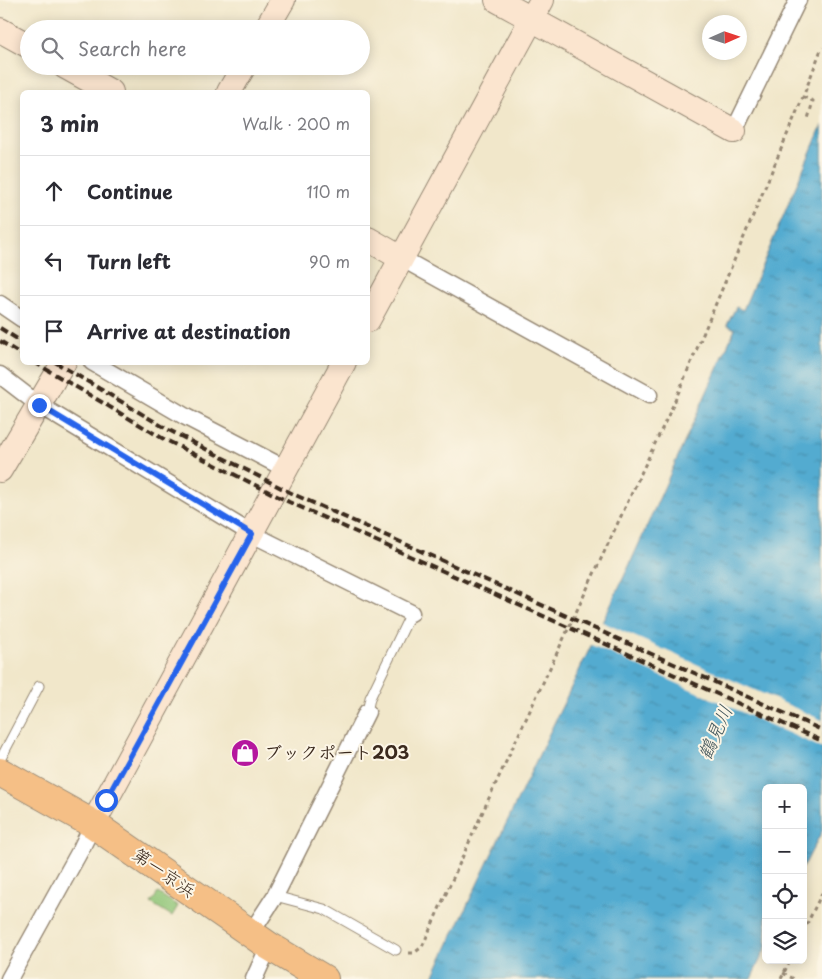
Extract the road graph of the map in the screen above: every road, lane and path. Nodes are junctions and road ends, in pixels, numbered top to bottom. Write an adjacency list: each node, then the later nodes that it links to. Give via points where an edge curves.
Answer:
1 (284, 0): 5 (street)
2 (497, 0): 4 (street)
3 (798, 0): 15 (street)
4 (537, 10): 15 (street); 17 (street)
5 (272, 20)
6 (0, 30): 7 (street)
7 (20, 41)
8 (822, 47): 13 (path)
9 (80, 75): 11 (street)
10 (239, 75): 12 (street)
11 (107, 90)
12 (230, 90)
13 (803, 97): 14 (path, via 814,101); 40 (path, via 674,404 422,946 414,953)
14 (808, 119)
15 (734, 132)
16 (370, 240): 17 (street)
17 (401, 258): 19 (street); 25 (street)
18 (0, 304): 20 (street)
19 (370, 316)
20 (20, 318)
21 (62, 365): 26 (street)
22 (97, 365): 27 (street, via 186,417)
23 (342, 365): 27 (street)
24 (0, 376): 26 (street)
25 (649, 395)
26 (39, 405): 28 (street); 29 (street)
27 (286, 469): 29 (street)
28 (0, 470)
29 (252, 534): 30 (street); 35 (street)
30 (411, 613): 32 (lane, via 370,698)
31 (39, 686): 33 (lane)
32 (367, 712): 37 (street)
33 (0, 760)
34 (0, 772): 35 (highway, 第一京浜)
35 (93, 824): 39 (highway, 第一京浜); 43 (street)
36 (822, 893): 38 (path)
37 (275, 896): 39 (street); 40 (lane, via 324,909)
38 (807, 924)
39 (260, 939): 44 (street); 45 (highway, 第一京浜)
40 (396, 950)
41 (788, 964): 42 (path)
42 (783, 973): 46 (path); 47 (path)
43 (9, 979)
44 (254, 979)
45 (324, 979)
46 (781, 979)
47 (794, 979)

